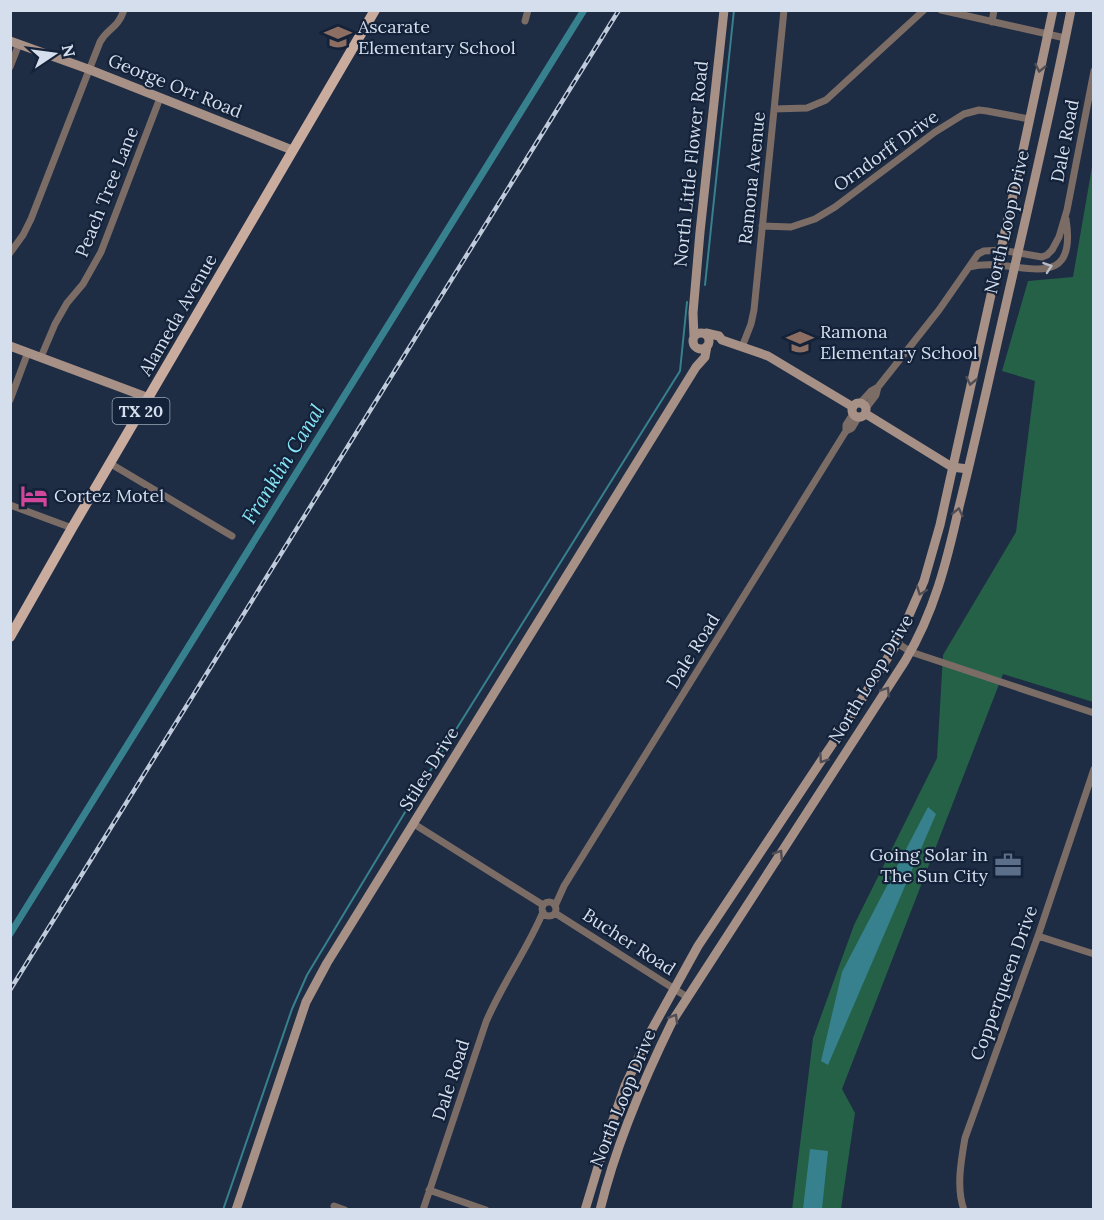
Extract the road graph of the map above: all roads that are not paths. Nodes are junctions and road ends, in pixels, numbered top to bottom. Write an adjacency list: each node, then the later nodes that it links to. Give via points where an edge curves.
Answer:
1 (124, 10): 17 (street, via 116,26 103,36)
2 (375, 10): 22 (main road, Alameda Avenue / TX 20)
3 (528, 10): 11 (street)
4 (724, 10): 31 (main road, North Little Flower Road)
5 (784, 10): 20 (street, Ramona Avenue)
6 (924, 10): 20 (street, via 826,100 807,108)
7 (941, 10): 12 (street)
8 (994, 10): 12 (street)
9 (1053, 10): 13 (main road, North Loop Drive)
10 (1071, 10): 14 (main road, North Loop Drive)
11 (525, 21)
12 (992, 22): 13 (street)
13 (1047, 34): 14 (street); 21 (main road, North Loop Drive, one-way to 21)
14 (1065, 38): 27 (main road, North Loop Drive)
15 (15, 42): 16 (street); 17 (main road, George Orr Road)
16 (10, 67)
17 (88, 69): 19 (main road, George Orr Road); 26 (street, via 32,219)
18 (1094, 71): 23 (street, Dale Road)
19 (160, 98): 22 (main road, George Orr Road); 39 (street, Peach Tree Lane, via 101,252 59,317)
20 (774, 109): 24 (street, Ramona Avenue)
21 (1029, 119): 24 (street, Orndorff Drive, via 978,110 964,114 815,219 791,227); 25 (main road, North Loop Drive)
22 (292, 150): 41 (main road, Alameda Avenue / TX 20)
23 (1065, 216): 27 (street, Dale Road, via 1059,237 1047,255); 30 (street, Dale Road, one-way to 23, via 1044,270 1060,261 1068,244)
24 (762, 226): 37 (street, Ramona Avenue, via 754,310)
25 (1001, 250): 27 (street, Dale Road); 28 (main road, North Loop Drive); 29 (street, Dale Road, via 984,251 973,259)
26 (10, 253)
27 (1018, 253): 30 (main road, North Loop Drive)
28 (997, 266): 29 (street, Dale Road); 30 (street, Dale Road); 45 (main road, North Loop Drive, one-way to 45)
29 (970, 267): 43 (street, Dale Road, via 878,387 876,395)
30 (1014, 267): 46 (main road, North Loop Drive)
31 (694, 321): 32 (main road); 34 (main road, North Little Flower Road)
32 (706, 333): 33 (main road); 34 (main road, via 699,332); 35 (main road)
33 (722, 340): 35 (main road); 37 (main road)
34 (694, 341): 35 (main road, via 701,349); 40 (main road)
35 (708, 345): 40 (main road, Stiles Drive, via 705,357)
36 (10, 346): 38 (main road)
37 (742, 347): 43 (main road, via 768,356)
38 (28, 352): 39 (main road); 42 (street)
39 (41, 357): 41 (main road)
40 (696, 367): 56 (main road, Stiles Drive)
41 (149, 398): 44 (main road, Alameda Avenue / TX 20)
42 (10, 400)
43 (859, 411): 45 (main road); 58 (street, Dale Road, via 846,424 846,431)
44 (111, 464): 48 (main road, Alameda Avenue / TX 20); 49 (street)
45 (952, 467): 46 (main road); 51 (main road, North Loop Drive, one-way to 51, via 930,563)
46 (968, 469): 52 (main road, North Loop Drive, one-way to 46, via 946,565)
47 (10, 505): 48 (street)
48 (72, 528): 50 (main road, Alameda Avenue / TX 20)
49 (232, 536)
50 (10, 637)
51 (897, 643): 52 (street); 55 (main road, North Loop Drive, one-way to 55)
52 (910, 652): 53 (street); 57 (main road, North Loop Drive, one-way to 52)
53 (1094, 713)
54 (1094, 769): 59 (street, Copperqueen Drive)
55 (785, 816): 57 (main road); 61 (main road, North Loop Drive)
56 (414, 824): 58 (street, Bucher Road); 67 (main road, Stiles Drive, via 306,1002)
57 (798, 824): 62 (main road, North Loop Drive, one-way to 57)
58 (549, 909): 61 (street, Bucher Road); 65 (street, Dale Road, via 509,974 486,1022)
59 (1038, 936): 60 (street); 73 (street, Copperqueen Drive, via 965,1138 960,1165)
60 (1094, 954)
61 (673, 988): 62 (street, Bucher Road); 63 (main road, North Loop Drive, via 625,1086)
62 (687, 997): 64 (main road, North Loop Drive, one-way to 62, via 643,1083)
63 (595, 1177): 64 (main road); 71 (main road, North Loop Drive)
64 (608, 1180): 72 (main road, North Loop Drive)
65 (429, 1190): 69 (street, Dale Road); 70 (street)
66 (334, 1206): 68 (street)
67 (236, 1209)
68 (345, 1209)
69 (423, 1209)
70 (486, 1209)
71 (585, 1209)
72 (600, 1209)
73 (964, 1209)

